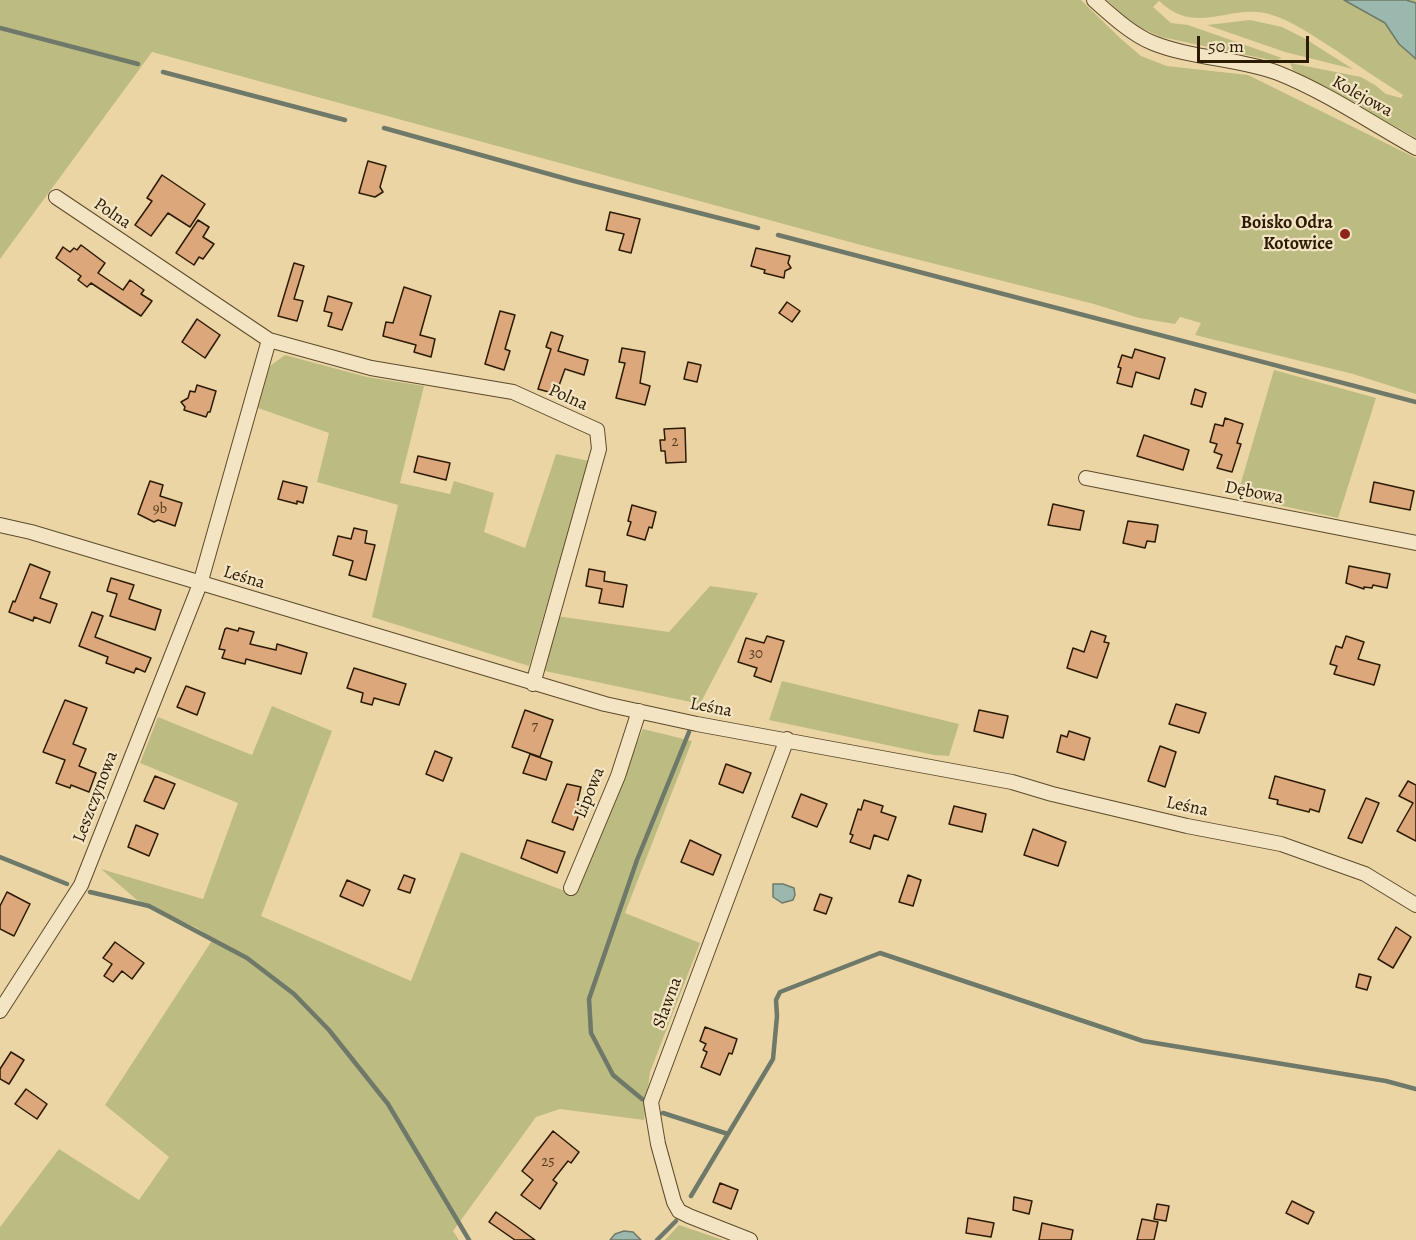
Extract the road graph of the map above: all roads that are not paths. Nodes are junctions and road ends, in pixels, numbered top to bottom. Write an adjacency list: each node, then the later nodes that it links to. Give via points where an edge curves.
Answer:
1 (1094, 0): 2 (street, Kolejowa, via 1153,43 1251,64 1300,82)
2 (1416, 148)
3 (56, 197): 4 (street, Polna)
4 (269, 340): 8 (street); 9 (street, Polna, via 371,368 513,392 597,430 599,449)
5 (1086, 478): 7 (street, Dębowa)
6 (0, 525): 8 (street, Leśna)
7 (1416, 543)
8 (200, 584): 9 (street, Leśna); 14 (street, Leszczynowa, via 81,885)
9 (533, 684): 10 (street, Leśna)
10 (639, 711): 11 (street, Leśna); 12 (street, Lipowa, via 618,776)
11 (788, 740): 13 (street, Leśna, via 1012,782 1186,826 1281,844 1365,874); 15 (street, Sławna, via 651,1102 658,1144 679,1210)
12 (571, 888)
13 (1416, 905)
14 (0, 1011)
15 (750, 1240)

